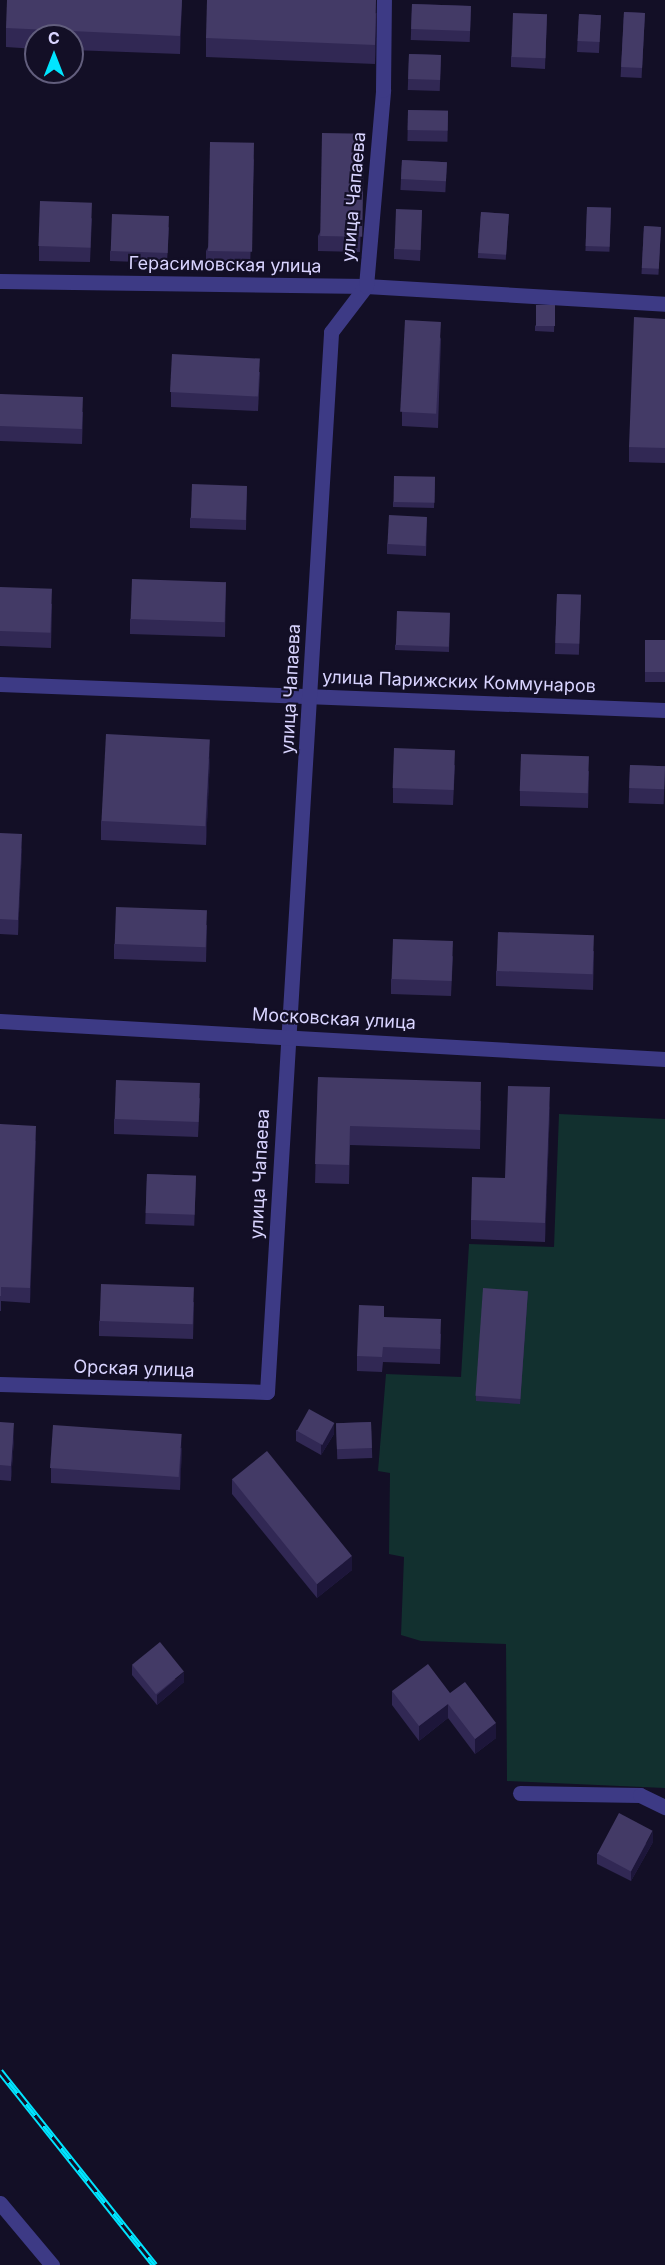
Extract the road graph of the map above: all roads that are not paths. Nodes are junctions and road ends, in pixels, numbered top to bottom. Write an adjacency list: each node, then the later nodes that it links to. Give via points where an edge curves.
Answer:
1 (384, 0): 3 (street, улица Чапаева, via 382,90)
2 (0, 281): 3 (street, Герасимовская улица)
3 (366, 286): 4 (street, Герасимовская улица); 6 (street, улица Чапаева, via 331,332)
4 (665, 304)
5 (0, 684): 6 (street, улица Парижских Коммунаров)
6 (311, 696): 7 (street, улица Парижских Коммунаров); 9 (street, улица Чапаева)
7 (665, 710)
8 (0, 1021): 9 (street, Московская улица)
9 (288, 1036): 10 (street, Московская улица); 12 (street, улица Чапаева)
10 (665, 1059)
11 (0, 1384): 12 (street, Орская улица)
12 (267, 1392)
13 (520, 1792): 14 (street, via 640,1796)
14 (665, 1807)
15 (0, 2202): 16 (street)
16 (52, 2265)

